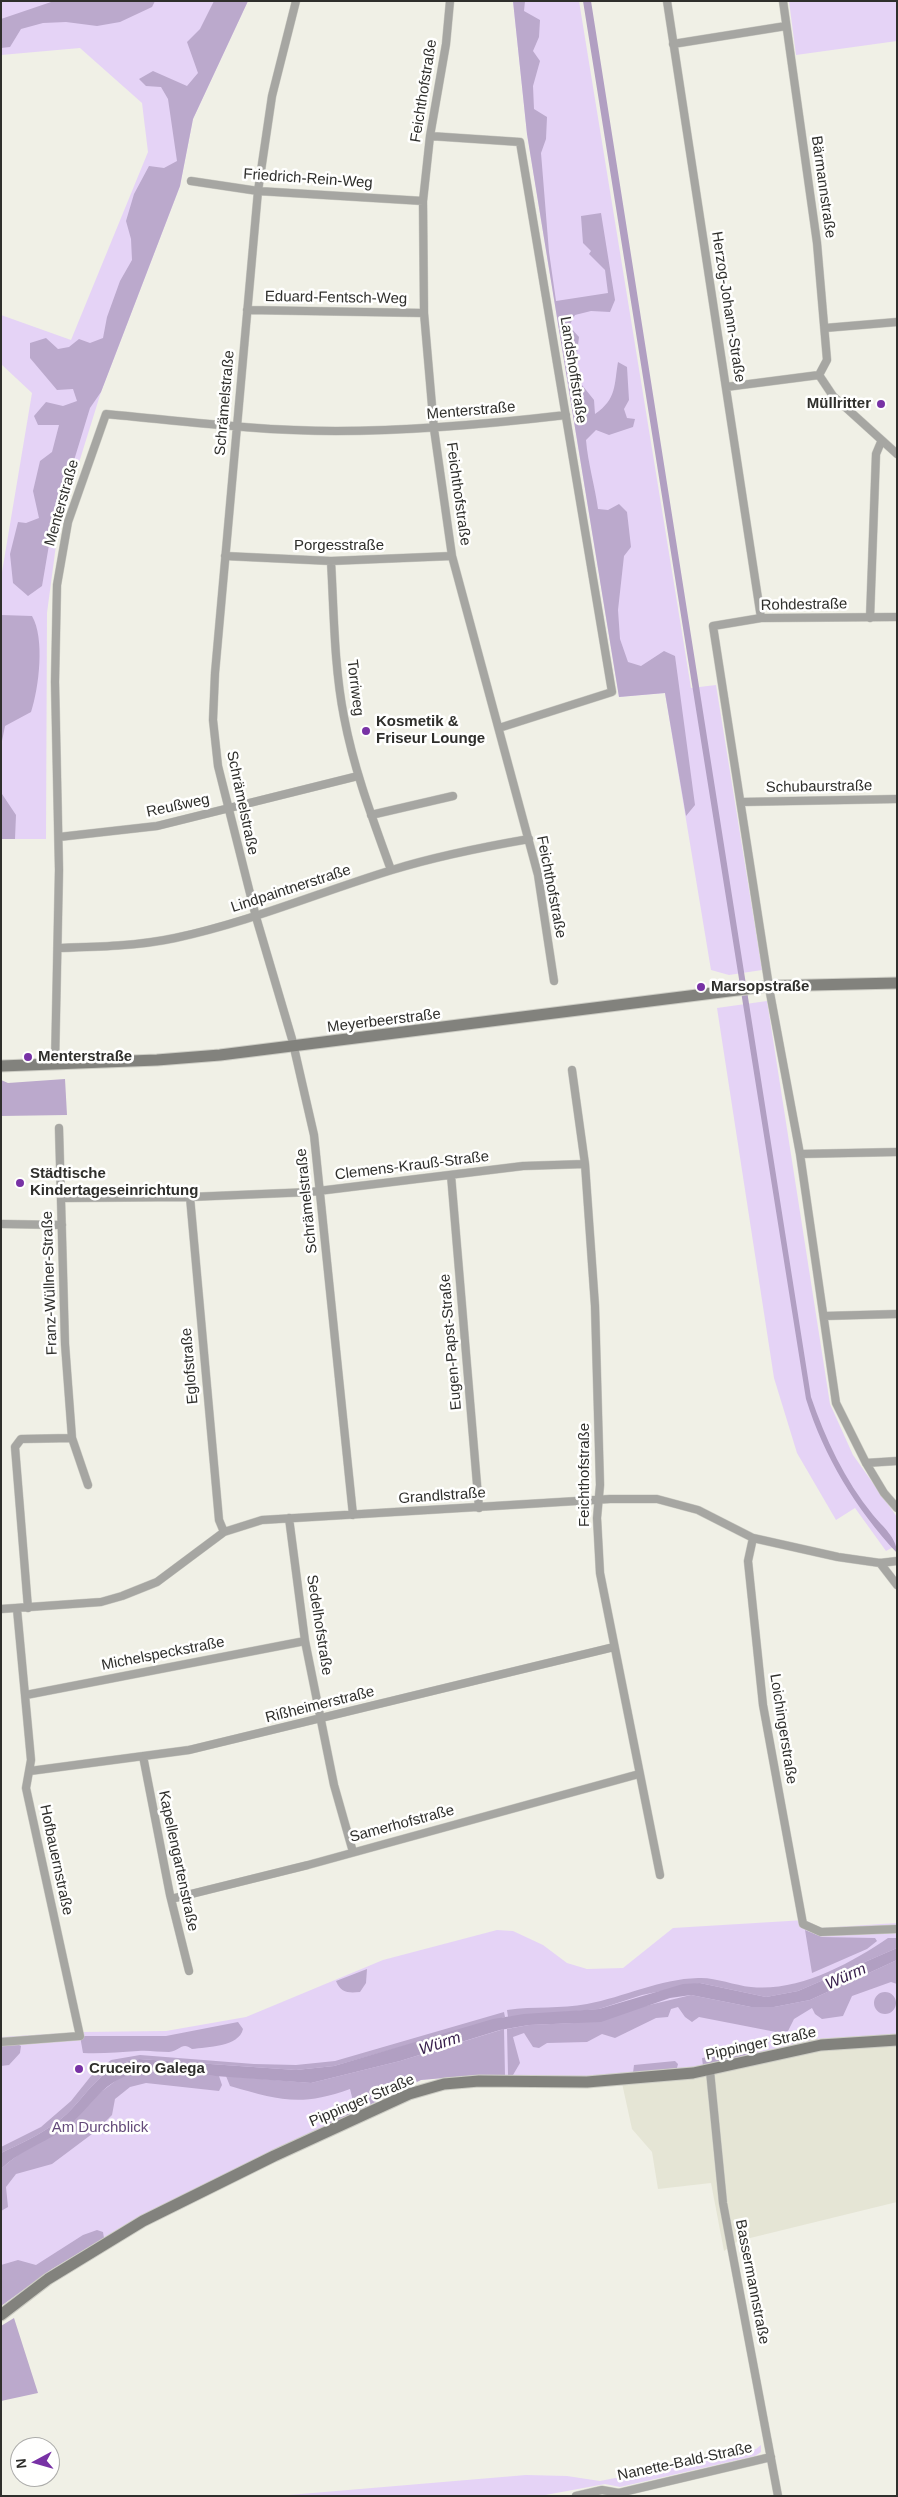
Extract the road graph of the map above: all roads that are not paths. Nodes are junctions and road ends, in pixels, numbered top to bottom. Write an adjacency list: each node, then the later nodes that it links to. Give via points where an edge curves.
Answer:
1 (296, 1): 9 (street, Schrämelstraße, via 274,89)
2 (450, 1): 7 (street, Feichthofstraße)
3 (667, 1): 6 (street, Herzog-Johann-Straße)
4 (783, 1): 5 (street, Bärmannstraße)
5 (786, 26): 6 (street); 14 (street, Bärmannstraße, via 818,243)
6 (673, 44): 16 (street, Herzog-Johann-Straße)
7 (430, 136): 10 (street, Feichthofstraße); 17 (street, Landshoffstraße, via 520,142)
8 (191, 181): 9 (street, Friedrich-Rein-Weg)
9 (258, 191): 10 (street, Friedrich-Rein-Weg); 11 (street, Schrämelstraße)
10 (424, 201): 12 (street, Feichthofstraße)
11 (247, 310): 12 (street, Eduard-Fentsch-Weg); 18 (street, Schrämelstraße)
12 (424, 313): 19 (street, Feichthofstraße)
13 (897, 322): 14 (street)
14 (825, 328): 15 (street, Bärmannstraße, via 826,360)
15 (820, 375): 16 (street); 20 (street, via 833,396)
16 (726, 387): 26 (street, Herzog-Johann-Straße)
17 (566, 415): 19 (street, Menterstraße); 28 (street, Landshoffstraße, via 612,692)
18 (237, 426): 19 (street, Menterstraße, via 334,431); 22 (street, Schrämelstraße); 35 (street, Menterstraße, via 106,414 68,522 58,576 55,682)
19 (434, 429): 23 (street, Feichthofstraße)
20 (881, 442): 21 (street); 27 (street, via 876,454)
21 (897, 454)
22 (225, 556): 24 (street, Porgesstraße); 33 (street, Schrämelstraße, via 213,720 218,766)
23 (452, 556): 24 (street, Porgesstraße); 28 (street, Feichthofstraße)
24 (331, 561): 29 (street, Torriweg, via 342,707)
25 (897, 617): 27 (street, Rohdestraße)
26 (761, 618): 27 (street, Rohdestraße); 32 (street, Rohdestraße, via 712,626)
27 (870, 618)
28 (499, 728): 36 (street, Feichthofstraße)
29 (358, 776): 33 (street, Reußweg); 34 (street, Torriweg)
30 (453, 796): 34 (street)
31 (897, 799): 32 (street, Schubaurstraße)
32 (741, 802): 42 (street)
33 (228, 810): 35 (street, Reußweg, via 158,826); 38 (street, Schrämelstraße)
34 (371, 816): 37 (street, Torriweg)
35 (59, 837): 39 (street, Menterstraße)
36 (529, 839): 37 (street, Lindpaintnerstraße); 40 (street, Feichthofstraße, via 538,875)
37 (392, 870): 38 (street, Lindpaintnerstraße)
38 (256, 917): 39 (street, Lindpaintnerstraße, via 174,938); 43 (street, Schrämelstraße)
39 (58, 948): 44 (street, Menterstraße)
40 (554, 981)
41 (897, 983): 42 (main road, Meyerbeerstraße)
42 (769, 986): 43 (main road, Meyerbeerstraße); 49 (street)
43 (294, 1048): 44 (main road, Meyerbeerstraße, via 157,1060); 52 (street, Schrämelstraße, via 314,1135)
44 (56, 1064): 45 (main road, Meyerbeerstraße)
45 (1, 1066)
46 (572, 1070): 50 (street, Feichthofstraße)
47 (59, 1128): 54 (street, Franz-Wüllner-Straße)
48 (897, 1152): 49 (street)
49 (800, 1154): 58 (street)
50 (585, 1164): 51 (street, Clemens-Krauß-Straße, via 523,1166); 63 (street, Feichthofstraße, via 596,1306)
51 (452, 1175): 52 (street, Clemens-Krauß-Straße); 64 (street, Eugen-Papst-Straße)
52 (321, 1190): 53 (street, Clemens-Krauß-Straße); 66 (street, Schrämelstraße)
53 (190, 1197): 54 (street, Clemens-Krauß-Straße); 68 (street, Eglofstraße, via 219,1520)
54 (62, 1198): 56 (street, Franz-Wüllner-Straße)
55 (3, 1224): 56 (street)
56 (62, 1225): 59 (street, Franz-Wüllner-Straße, via 65,1344)
57 (897, 1314): 58 (street)
58 (824, 1316): 61 (street, via 836,1403)
59 (72, 1438): 62 (street, Franz-Wüllner-Straße); 73 (street, via 20,1439 15,1448)
60 (897, 1460): 61 (street)
61 (866, 1463): 65 (street)
62 (88, 1486)
63 (599, 1500): 64 (street, Grandlstraße); 69 (street, Grandlstraße, via 657,1500 698,1510); 77 (street, Feichthofstraße, via 600,1573)
64 (479, 1508): 66 (street, Grandlstraße)
65 (897, 1508)
66 (352, 1515): 67 (street, Grandlstraße)
67 (289, 1518): 68 (street, Grandlstraße, via 262,1520); 76 (street, Sedelhofstraße)
68 (224, 1532): 73 (street, Grandlstraße, via 147,1588 101,1602)
69 (753, 1538): 71 (street, Grandlstraße, via 820,1554); 86 (street, Loichingerstraße, via 748,1560 764,1705 804,1924 821,1932)
70 (895, 1561): 71 (street, Grandlstraße)
71 (880, 1563): 72 (street)
72 (897, 1585)
73 (28, 1608): 75 (street, Grandlstraße)
74 (1, 1609): 75 (street, Grandlstraße)
75 (17, 1609): 78 (street, Hofbauernstraße)
76 (305, 1641): 78 (street, Michelspeckstraße); 79 (street, Sedelhofstraße)
77 (614, 1647): 79 (street, Rißheimerstraße); 82 (street, Feichthofstraße)
78 (26, 1695): 81 (street, Hofbauernstraße)
79 (321, 1719): 80 (street, Rißheimerstraße, via 189,1750); 83 (street, Sedelhofstraße, via 334,1785)
80 (143, 1756): 81 (street, Rißheimerstraße); 85 (street, Kapellengartenstraße)
81 (30, 1771): 89 (street, Hofbauernstraße, via 26,1788 80,2036)
82 (639, 1774): 83 (street, Samerhofstraße); 84 (street, Feichthofstraße)
83 (353, 1852): 85 (street, Samerhofstraße)
84 (660, 1875)
85 (171, 1899): 87 (street, Kapellengartenstraße)
86 (897, 1929)
87 (190, 1971)
88 (897, 2040): 90 (main road, Pippinger Straße, via 822,2045)
89 (1, 2042)
90 (710, 2071): 91 (main road, Pippinger Straße, via 587,2082 479,2081 444,2084 409,2094 143,2221 48,2280); 92 (street, Bassermannstraße, via 723,2203)
91 (1, 2315)
92 (771, 2457): 93 (street, Nanette-Bald-Straße, via 619,2493 602,2490); 94 (street, Bassermannstraße)
93 (576, 2496)
94 (778, 2496)

